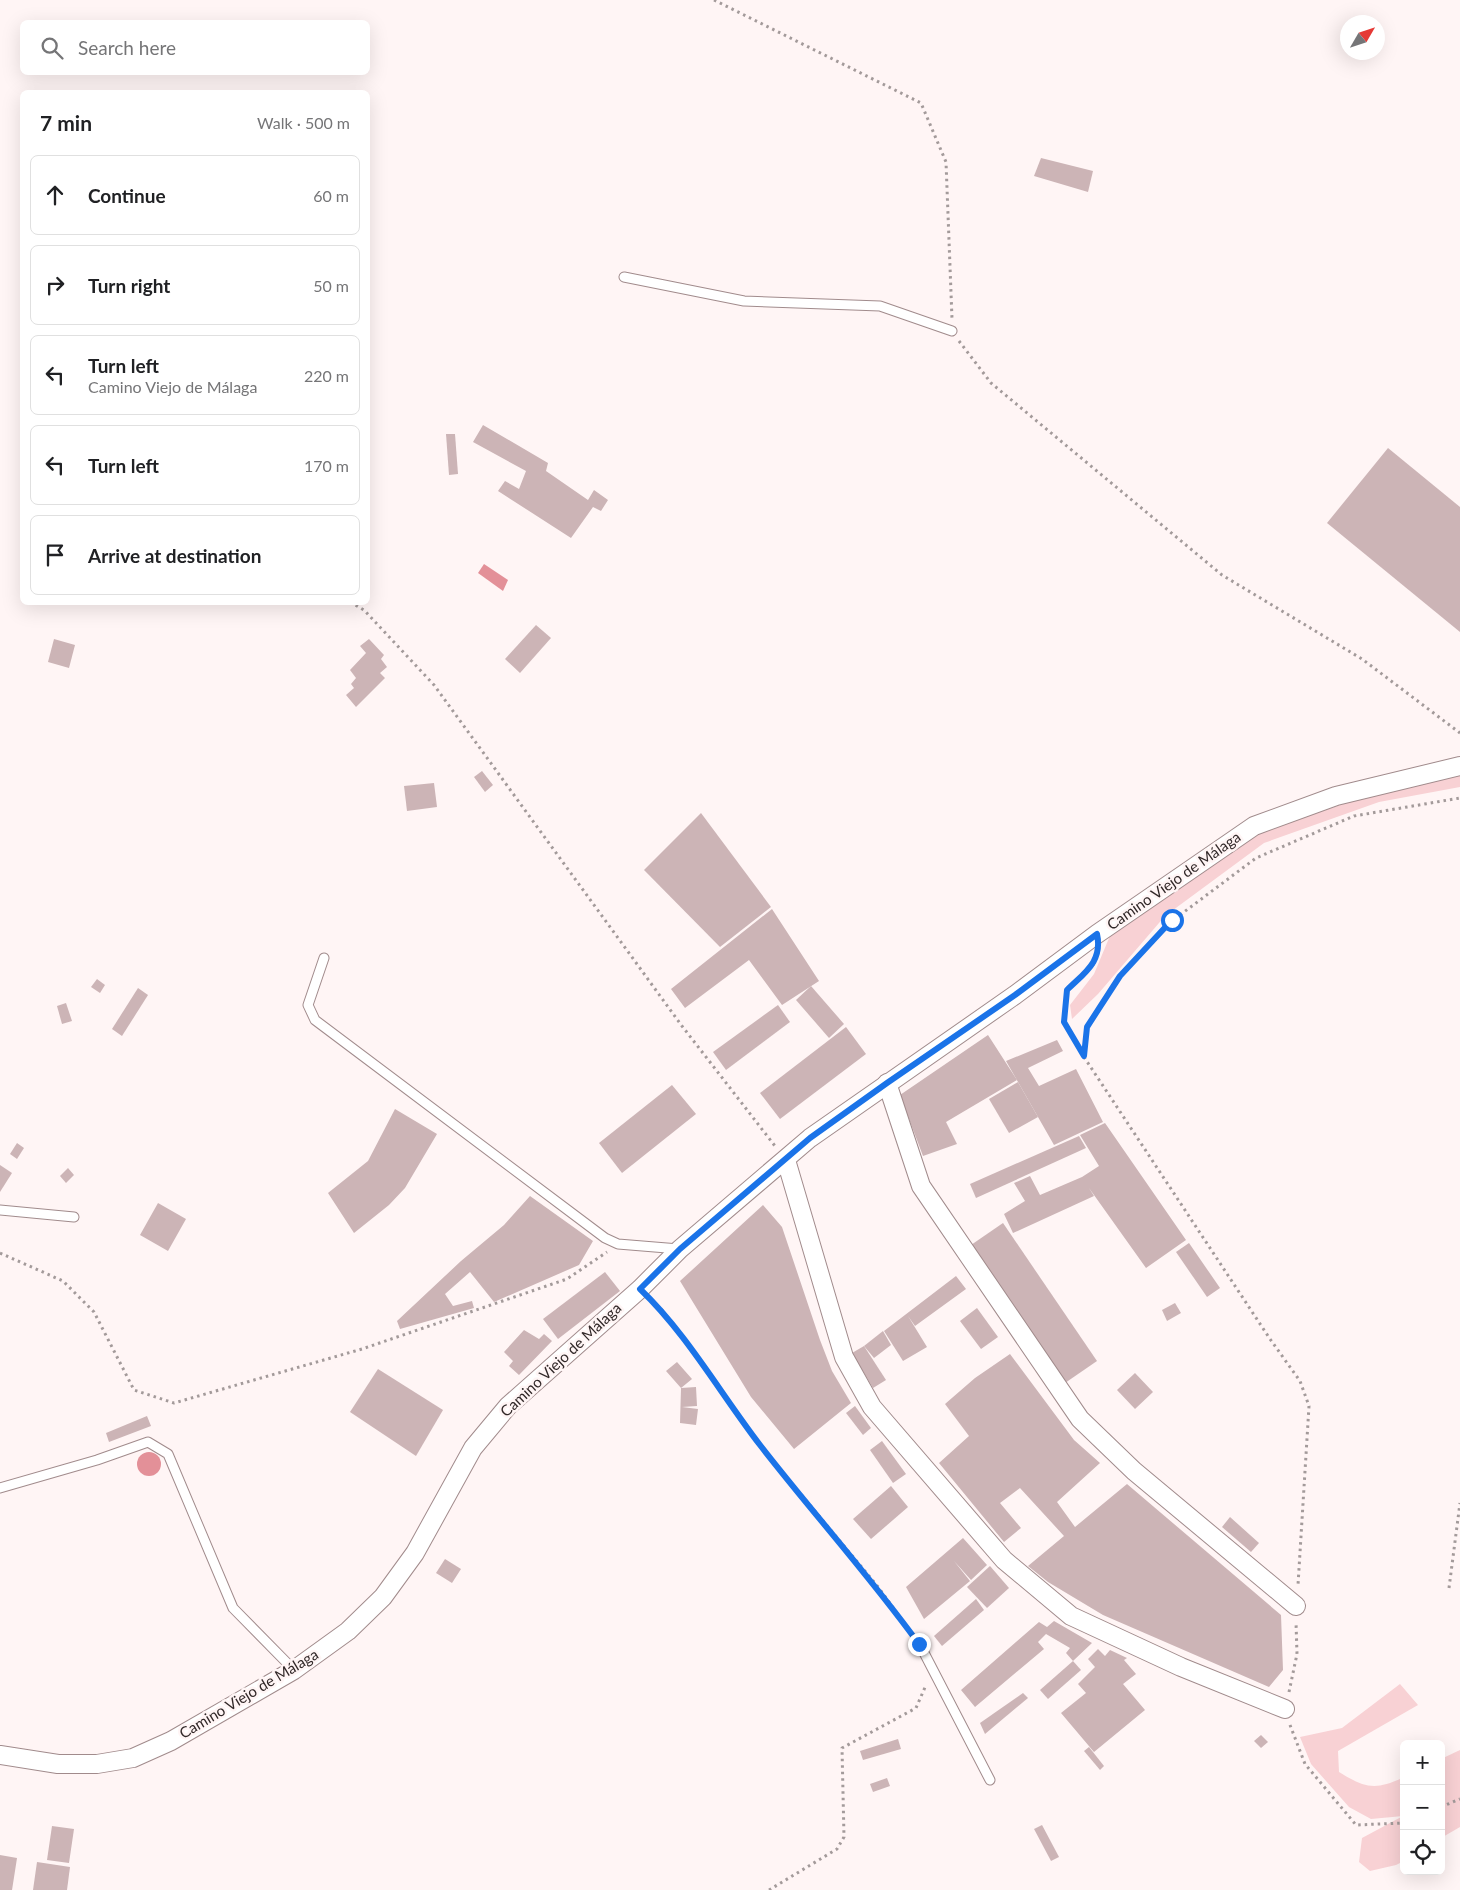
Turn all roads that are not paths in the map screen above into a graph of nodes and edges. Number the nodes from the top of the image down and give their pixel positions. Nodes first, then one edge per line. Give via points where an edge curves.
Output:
1 (624, 277) dead end
2 (952, 331) road end
3 (1460, 766) edge
4 (324, 958) dead end
5 (887, 1083) junction
6 (786, 1160) junction
7 (0, 1210) edge
8 (74, 1217) dead end
9 (680, 1249) junction
10 (0, 1488) edge
11 (1296, 1606) road end
12 (919, 1644) road end
13 (294, 1670) junction
14 (1285, 1710) road end
15 (0, 1755) edge
16 (990, 1780) dead end

1 - 2 lane via 744,301 880,306
3 - 5 street, Camino Viejo de Málaga via 1336,796 1254,826
4 - 9 lane via 308,1005 314,1020 605,1238 618,1244
5 - 6 street, Camino Viejo de Málaga via 810,1138
5 - 11 street via 921,1186 1080,1419 1134,1471
6 - 9 street, Camino Viejo de Málaga
6 - 14 street via 844,1358 872,1408 1004,1560 1071,1616
7 - 8 lane
9 - 13 street, Camino Viejo de Málaga via 640,1289 508,1406 473,1448 415,1553 383,1597 348,1631
10 - 13 lane via 148,1442 168,1454 232,1608
12 - 16 lane
13 - 15 street, Camino Viejo de Málaga via 171,1741 133,1758 96,1764 58,1764

